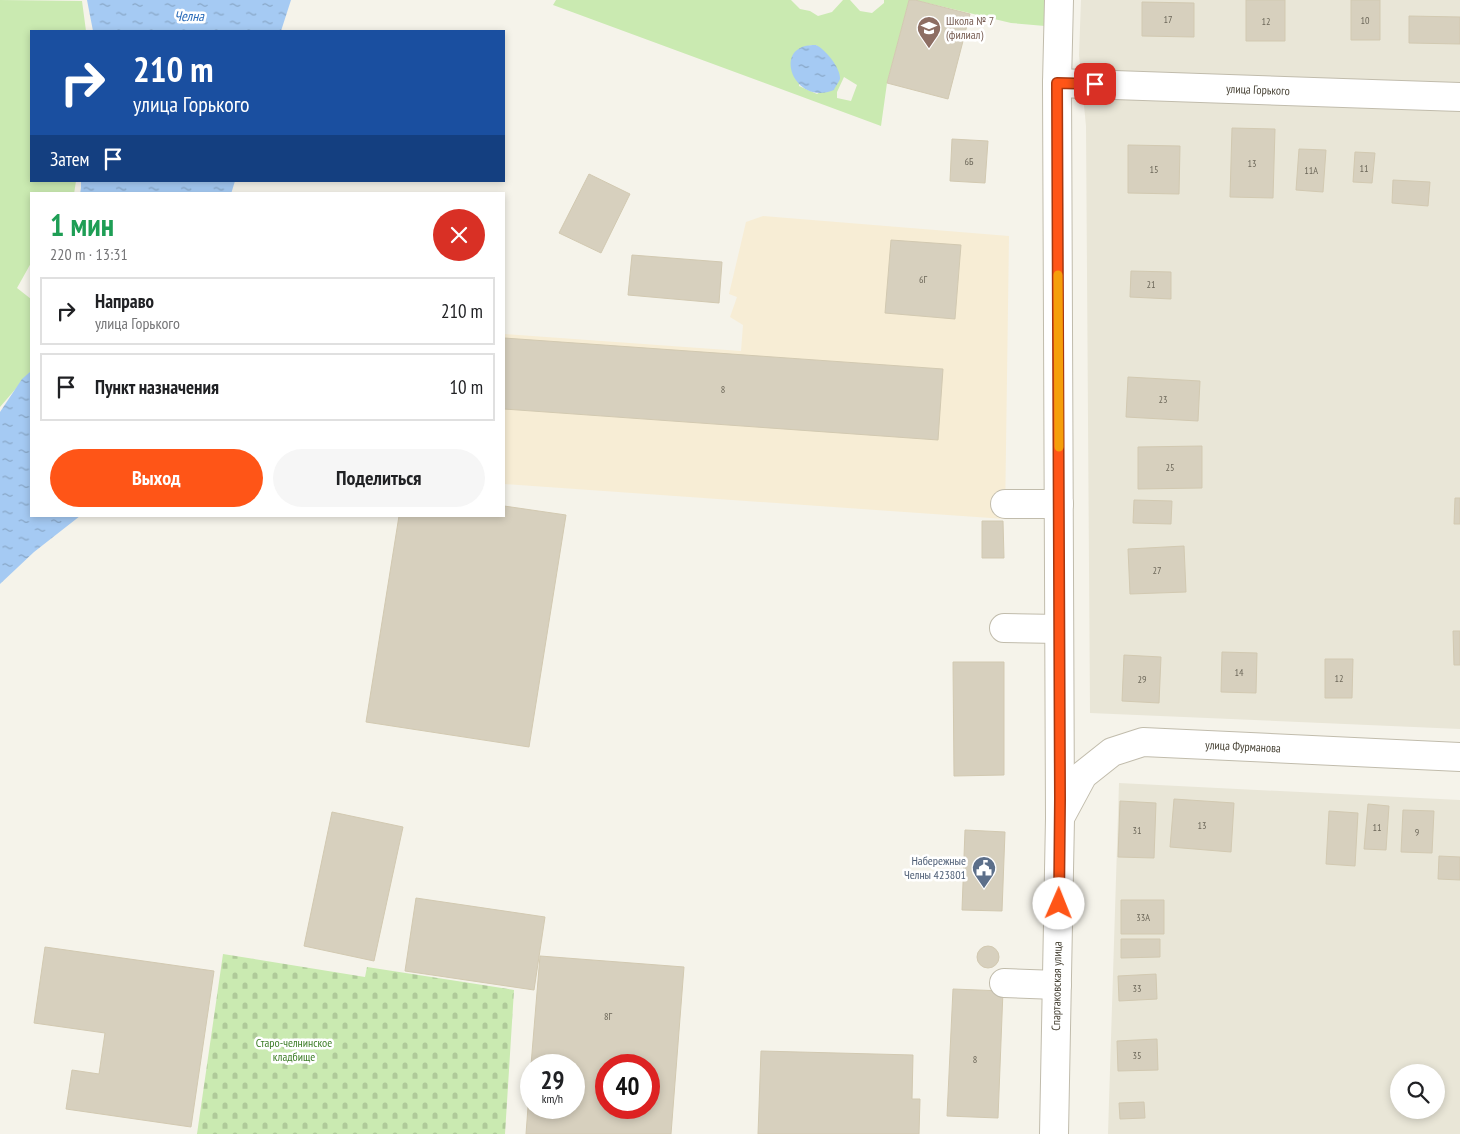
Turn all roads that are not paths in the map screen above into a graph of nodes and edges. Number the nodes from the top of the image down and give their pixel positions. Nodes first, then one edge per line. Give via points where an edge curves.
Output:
1 (1059, 0) edge
2 (1057, 83) junction
3 (1460, 97) edge
4 (1005, 504) dead end
5 (1059, 504) junction
6 (1004, 628) dead end
7 (1059, 629) junction
8 (1460, 757) edge
9 (1060, 818) junction
10 (1004, 982) dead end
11 (1057, 985) junction
12 (1054, 1134) edge

1 - 2 street, Спартаковская улица
2 - 3 street, улица Горького
2 - 5 street, Спартаковская улица
4 - 5 street
5 - 7 street, Спартаковская улица
6 - 7 street
7 - 9 street, Спартаковская улица
8 - 9 street, улица Фурманова via 1143,742 1112,752 1083,775
9 - 11 street, Спартаковская улица
10 - 11 street
11 - 12 street, Спартаковская улица

